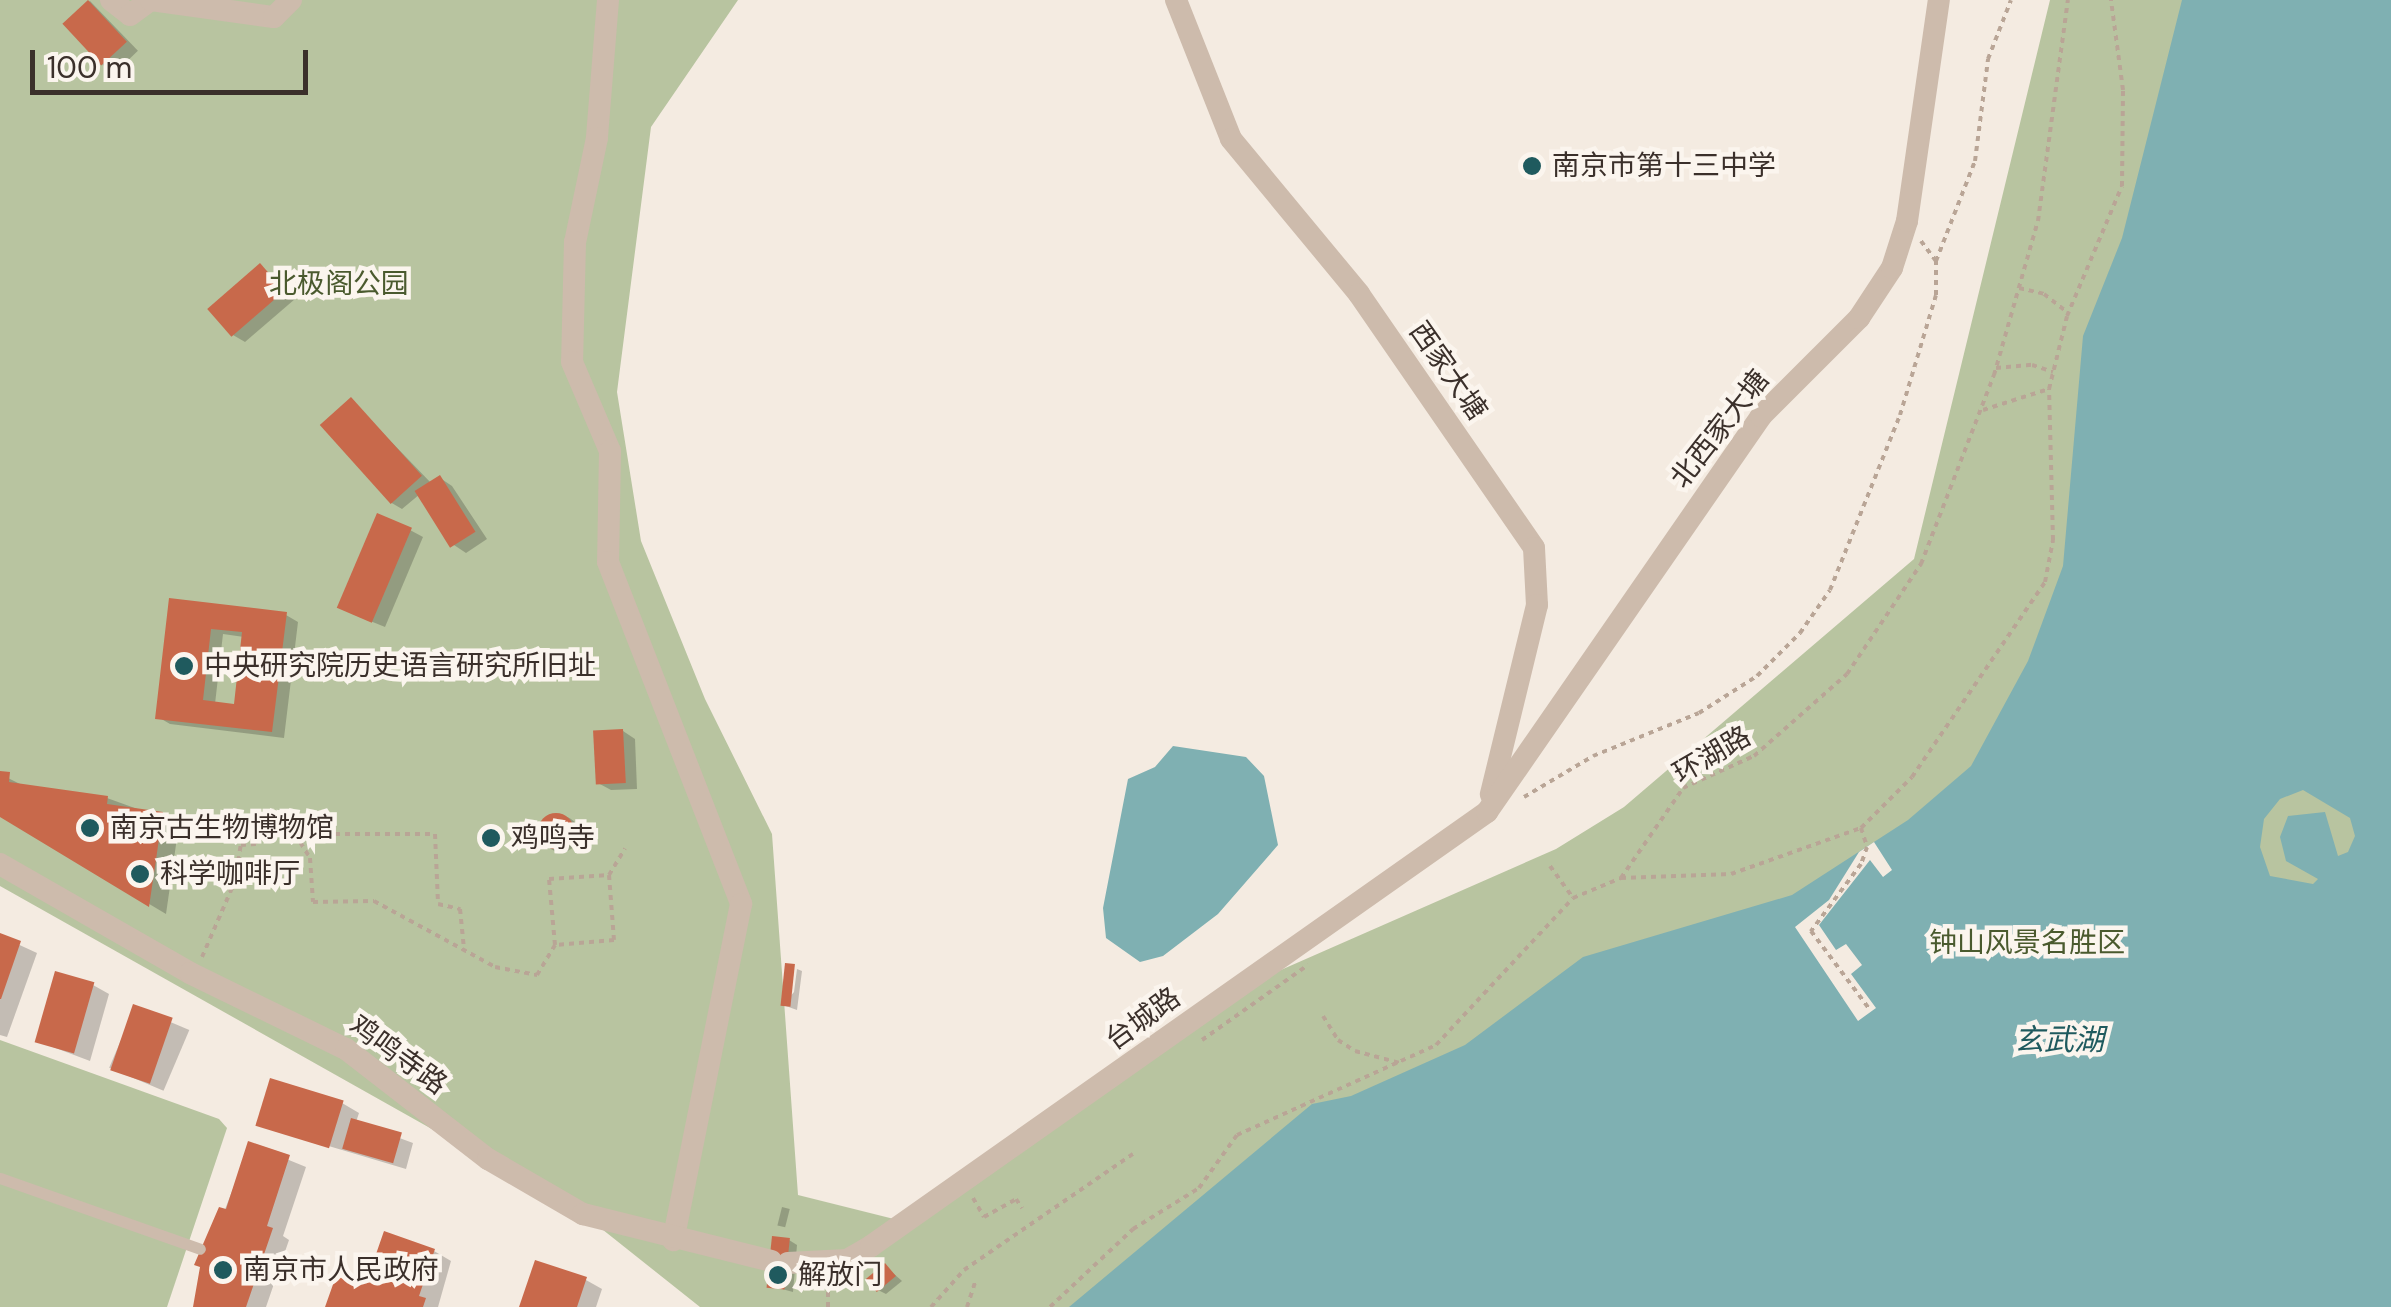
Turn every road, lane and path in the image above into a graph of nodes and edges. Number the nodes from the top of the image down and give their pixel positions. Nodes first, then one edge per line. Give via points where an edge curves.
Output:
1 (110, 0) edge
2 (151, 0) edge
3 (291, 0) edge
4 (608, 0) edge
5 (1176, 0) edge
6 (1939, 0) edge
7 (2011, 0) edge
8 (2068, 0) edge
9 (2111, 0) edge
10 (1936, 261) dead end
11 (2019, 288) junction
12 (2068, 313) junction
13 (1996, 368) junction
14 (2054, 372) junction
15 (2050, 389) junction
16 (1980, 410) junction
17 (1487, 812) junction
18 (1861, 828) junction
19 (295, 834) junction
20 (625, 848) dead end
21 (0, 864) edge
22 (1550, 866) dead end
23 (609, 875) junction
24 (1621, 878) junction
25 (1573, 898) junction
26 (555, 944) junction
27 (464, 949) junction
28 (190, 973) junction
29 (1870, 1010) dead end
30 (1323, 1016) dead end
31 (1401, 1064) junction
32 (1133, 1154) dead end
33 (0, 1178) edge
34 (973, 1198) dead end
35 (1022, 1208) dead end
36 (672, 1240) junction
37 (200, 1249) dead end
38 (828, 1271) junction
39 (975, 1282) dead end
40 (828, 1307) edge
41 (931, 1307) edge
42 (967, 1307) edge
43 (1050, 1307) edge

1 - 2 street via 130,16
2 - 3 street via 274,17
4 - 36 street via 597,138 575,242 572,362 610,450 608,562 741,904
5 - 17 street, 西家大塘 via 1231,139 1359,294 1534,548 1538,606
6 - 17 street, 北西家大塘 via 1907,221 1892,268 1859,318 1762,416
7 - 10 path via 1988,59 1975,160
8 - 11 path, 环湖路 via 2038,221
9 - 12 path via 2122,90 2122,186
11 - 12 path via 2044,294
11 - 13 path, 环湖路
12 - 14 path
13 - 14 path via 2032,364
13 - 16 path, 环湖路
14 - 15 path
15 - 16 path
15 - 18 path via 2053,540 2045,582 1912,777
16 - 24 path, 环湖路 via 1921,564 1847,674 1754,756 1683,788
17 - 38 street, 台城路
18 - 24 path via 1732,874
18 - 29 path via 1865,856 1810,931
19 - 27 path via 310,858 313,902 374,902
19 - 27 path via 435,834 438,904 460,909
19 - 28 path via 254,836 256,844 241,845 206,953
20 - 23 path
21 - 28 street, 鸡鸣寺路
22 - 25 path
23 - 26 path via 550,879
23 - 26 path via 614,940
24 - 25 path
25 - 31 path via 1436,1045
26 - 27 path via 537,975 495,966
28 - 36 street, 鸡鸣寺路 via 346,1049 488,1160 583,1214
30 - 31 path via 1338,1040 1355,1051
31 - 43 path via 1237,1135 1199,1188 1133,1229
32 - 41 path via 964,1270
33 - 37 lane
34 - 35 path via 984,1217 1016,1199
36 - 38 street, 鸡鸣寺路
38 - 40 path
39 - 42 path

